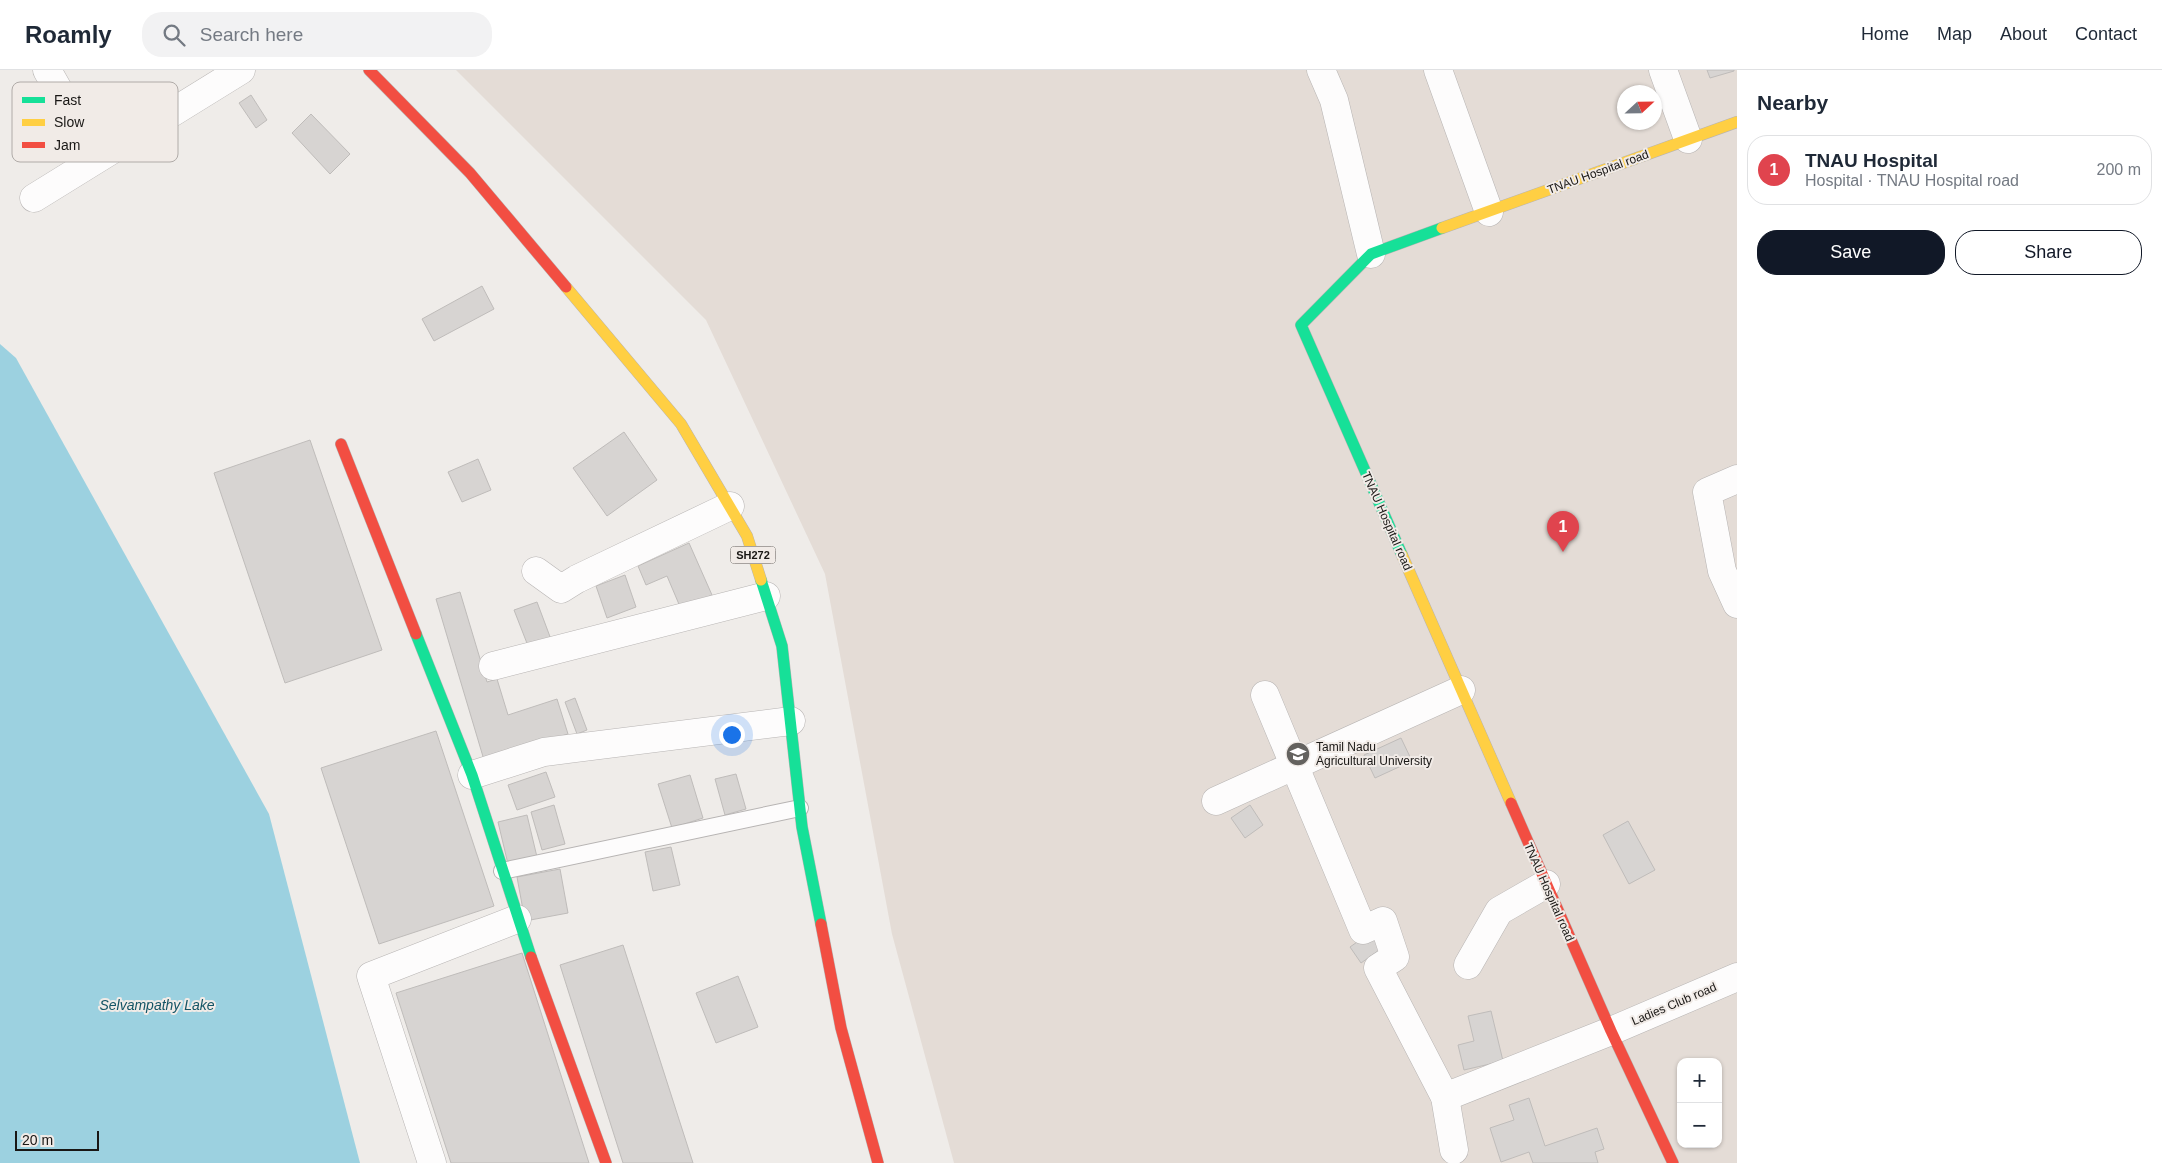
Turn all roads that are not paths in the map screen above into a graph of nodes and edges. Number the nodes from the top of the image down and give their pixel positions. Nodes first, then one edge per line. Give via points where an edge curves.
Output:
1 (47, 70) edge
2 (241, 70) edge
3 (368, 70) edge
4 (1321, 70) edge
5 (1438, 70) edge
6 (1662, 70) edge
7 (54, 82) edge
8 (178, 108) edge
9 (1737, 122) edge
10 (1688, 139) junction
11 (91, 162) edge
12 (34, 198) dead end
13 (1488, 212) junction
14 (1371, 254) junction
15 (342, 444) dead end
16 (1737, 479) edge
17 (730, 506) junction
18 (536, 571) dead end
19 (766, 596) junction
20 (1737, 604) edge
21 (493, 666) dead end
22 (1461, 690) junction
23 (1265, 695) dead end
24 (790, 721) junction
25 (1294, 766) junction
26 (472, 775) junction
27 (1216, 801) dead end
28 (800, 808) junction
29 (502, 871) junction
30 (1546, 884) junction
31 (517, 919) junction
32 (1468, 965) dead end
33 (1737, 977) edge
34 (1611, 1031) junction
35 (1445, 1097) junction
36 (1454, 1150) dead end
37 (432, 1163) edge
38 (606, 1163) edge
39 (878, 1163) edge
40 (1673, 1163) edge

1 - 7 street
2 - 8 street
3 - 17 street, SH272 via 470,173 681,424
4 - 14 street via 1334,100
5 - 13 street
6 - 10 street
9 - 10 street, TNAU Hospital road
10 - 13 street, TNAU Hospital road
11 - 12 street
13 - 14 street, TNAU Hospital road
14 - 22 street, TNAU Hospital road via 1301,325
15 - 26 street
16 - 20 street via 1707,492 1722,571
17 - 18 street via 561,589
17 - 19 street, SH272 via 747,536
19 - 21 street
19 - 24 street, SH272 via 782,646
22 - 25 street
22 - 30 street, TNAU Hospital road
23 - 25 street
24 - 26 street via 544,752
24 - 28 street, SH272
25 - 27 street
25 - 35 street via 1362,930 1382,921 1395,957 1378,968
26 - 29 street
28 - 29 lane
28 - 39 street, SH272 via 841,1028
29 - 31 street
30 - 32 street via 1499,911
30 - 34 street, TNAU Hospital road
31 - 37 street via 371,976
31 - 38 street
33 - 34 street, Ladies Club road
34 - 35 street, Ladies Club road
34 - 40 street, TNAU Hospital road
35 - 36 street

